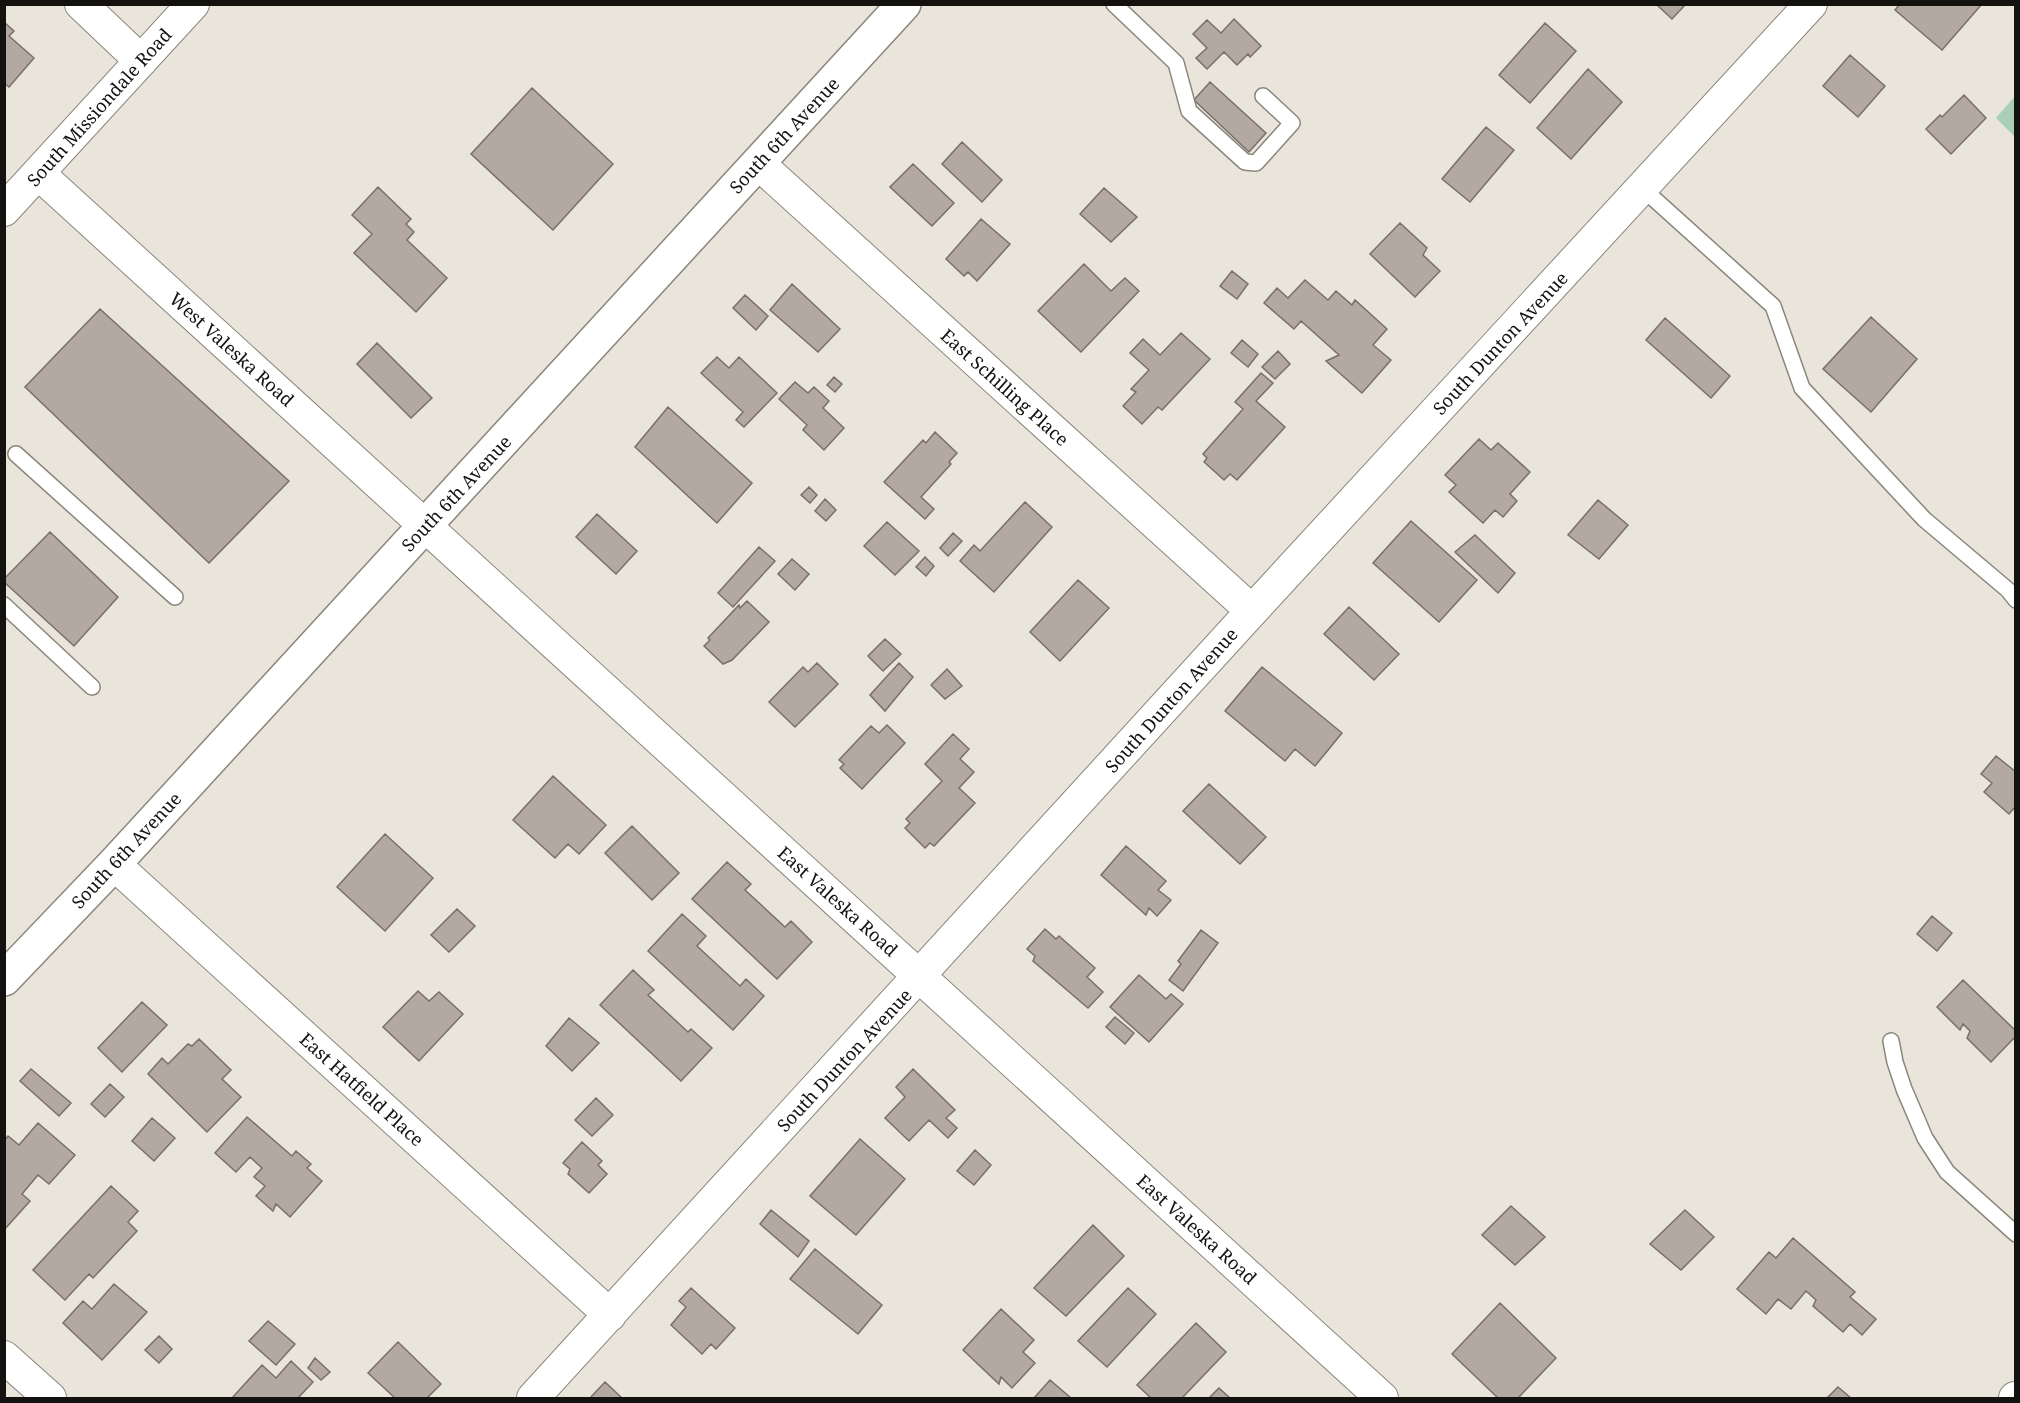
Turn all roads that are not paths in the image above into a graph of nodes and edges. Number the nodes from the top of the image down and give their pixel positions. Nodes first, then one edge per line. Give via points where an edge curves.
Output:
1 (81, 4) edge
2 (193, 4) edge
3 (904, 4) edge
4 (1113, 4) edge
5 (1811, 4) edge
6 (141, 61) junction
7 (1263, 96) dead end
8 (758, 163) junction
9 (38, 173) junction
10 (1642, 188) junction
11 (4, 210) edge
12 (16, 454) dead end
13 (426, 526) junction
14 (175, 597) dead end
15 (2016, 600) edge
16 (4, 605) edge
17 (1252, 611) junction
18 (92, 687) dead end
19 (114, 864) junction
20 (921, 976) junction
21 (4, 979) edge
22 (1891, 1041) dead end
23 (2016, 1234) edge
24 (610, 1315) junction
25 (4, 1357) edge
26 (50, 1398) edge
27 (534, 1398) edge
28 (1382, 1398) edge

1 - 6 street
2 - 6 street, South Missiondale Road
3 - 8 street, South 6th Avenue
4 - 7 lane via 1176,63 1190,111 1245,162 1256,162 1292,123
5 - 10 street, South Dunton Avenue
6 - 9 street, South Missiondale Road
8 - 13 street, South 6th Avenue
8 - 17 street, East Schilling Place
9 - 11 street, South Missiondale Road
9 - 13 street, West Valeska Road
10 - 15 lane via 1773,306 1802,388 1924,519
10 - 17 street, South Dunton Avenue
12 - 14 lane
13 - 19 street, South 6th Avenue
13 - 20 street, East Valeska Road
16 - 18 lane
17 - 20 street, South Dunton Avenue
19 - 21 street, South 6th Avenue
19 - 24 street, East Hatfield Place
20 - 24 street, South Dunton Avenue
20 - 28 street, East Valeska Road
22 - 23 lane via 1904,1089 1925,1138 1947,1172
24 - 27 street, South Dunton Avenue
25 - 26 street

